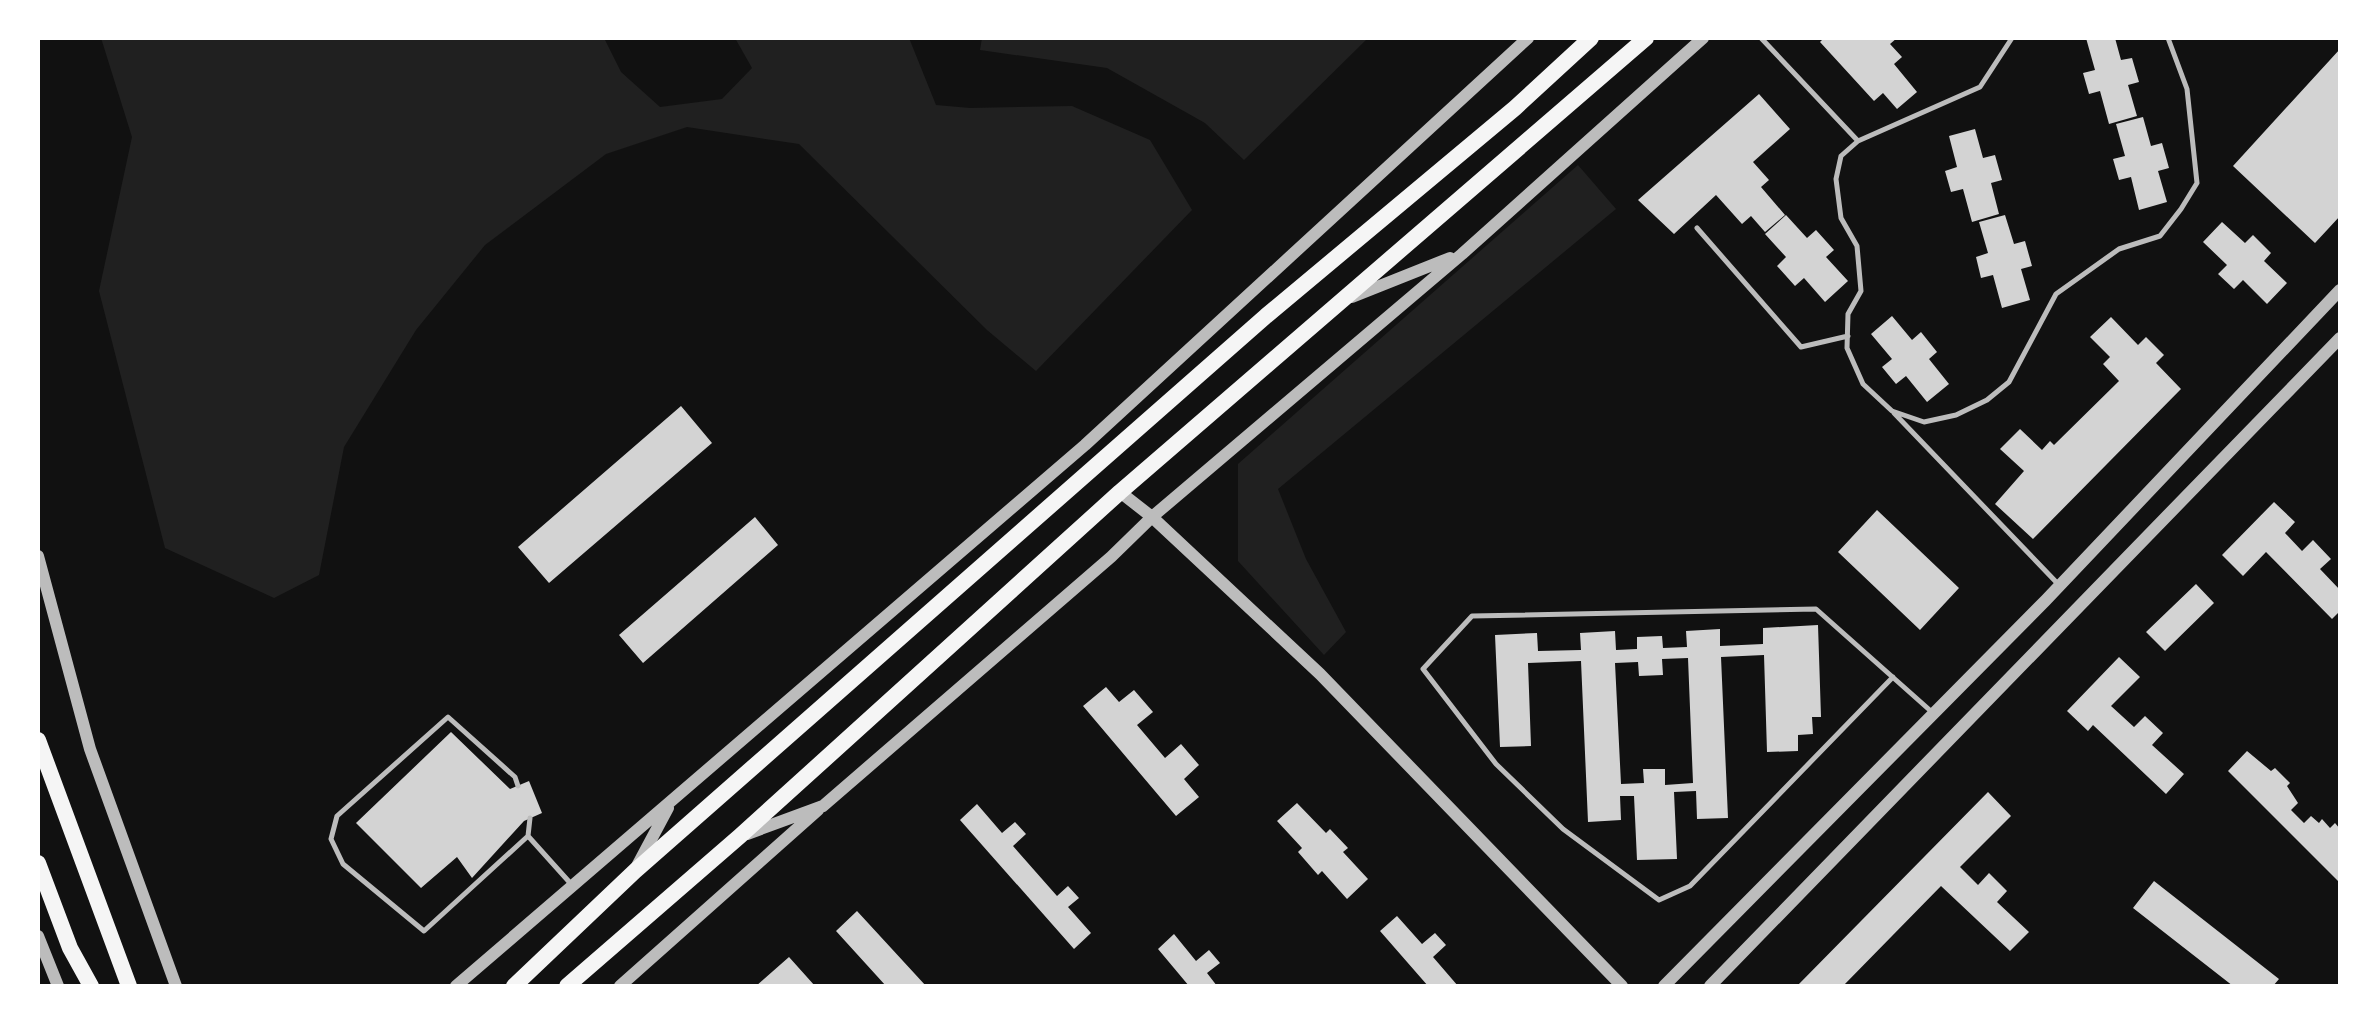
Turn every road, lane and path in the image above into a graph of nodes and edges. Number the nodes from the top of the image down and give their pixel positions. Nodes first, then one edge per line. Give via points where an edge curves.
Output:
1 (1528, 38) edge
2 (1591, 38) edge
3 (1646, 38) edge
4 (1703, 38) edge
5 (1761, 38) edge
6 (2012, 38) edge
7 (2168, 38) edge
8 (1858, 141) junction
9 (1697, 228) dead end
10 (1462, 254) junction
11 (2340, 290) edge
12 (1345, 299) junction
13 (1848, 336) junction
14 (2340, 338) edge
15 (1892, 411) junction
16 (1120, 492) junction
17 (1152, 517) junction
18 (38, 556) edge
19 (2059, 586) junction
20 (1893, 677) junction
21 (1934, 713) junction
22 (38, 740) edge
23 (518, 786) dead end
24 (671, 801) junction
25 (823, 806) junction
26 (530, 818) dead end
27 (528, 836) junction
28 (740, 836) junction
29 (38, 863) edge
30 (635, 871) junction
31 (573, 886) junction
32 (38, 936) edge
33 (58, 986) edge
34 (91, 986) edge
35 (129, 986) edge
36 (176, 986) edge
37 (456, 986) edge
38 (514, 986) edge
39 (567, 986) edge
40 (620, 986) edge
41 (1622, 986) edge
42 (1664, 986) edge
43 (1710, 986) edge

1 - 24 street via 1085,445
2 - 30 main road
3 - 12 main road
4 - 10 street
5 - 8 lane
6 - 8 lane via 1980,87
7 - 15 lane via 2187,89 2197,183 2181,209 2160,236 2119,249 2056,294 2009,382 1987,400 1924,422
8 - 13 lane via 1841,156 1836,179 1841,218 1857,246 1861,291 1848,314
9 - 13 lane via 1801,347
10 - 12 street
10 - 17 street
11 - 19 street
12 - 16 main road
13 - 15 lane via 1847,348 1863,384
14 - 43 street
15 - 19 lane
16 - 17 street
16 - 28 main road
17 - 25 street
17 - 41 street via 1320,674
18 - 36 street via 90,749
19 - 21 street
20 - 20 lane via 1816,609 1472,616 1423,669 1518,786 1563,829 1659,900 1690,886
20 - 21 lane
21 - 42 street
22 - 35 main road
23 - 27 lane via 515,777 448,717 337,816 331,839 343,864 424,931
24 - 30 street
24 - 31 street
25 - 28 street
25 - 40 street
26 - 27 lane
27 - 31 lane
28 - 39 main road
29 - 34 main road via 70,948
30 - 38 main road
31 - 37 street
32 - 33 street

